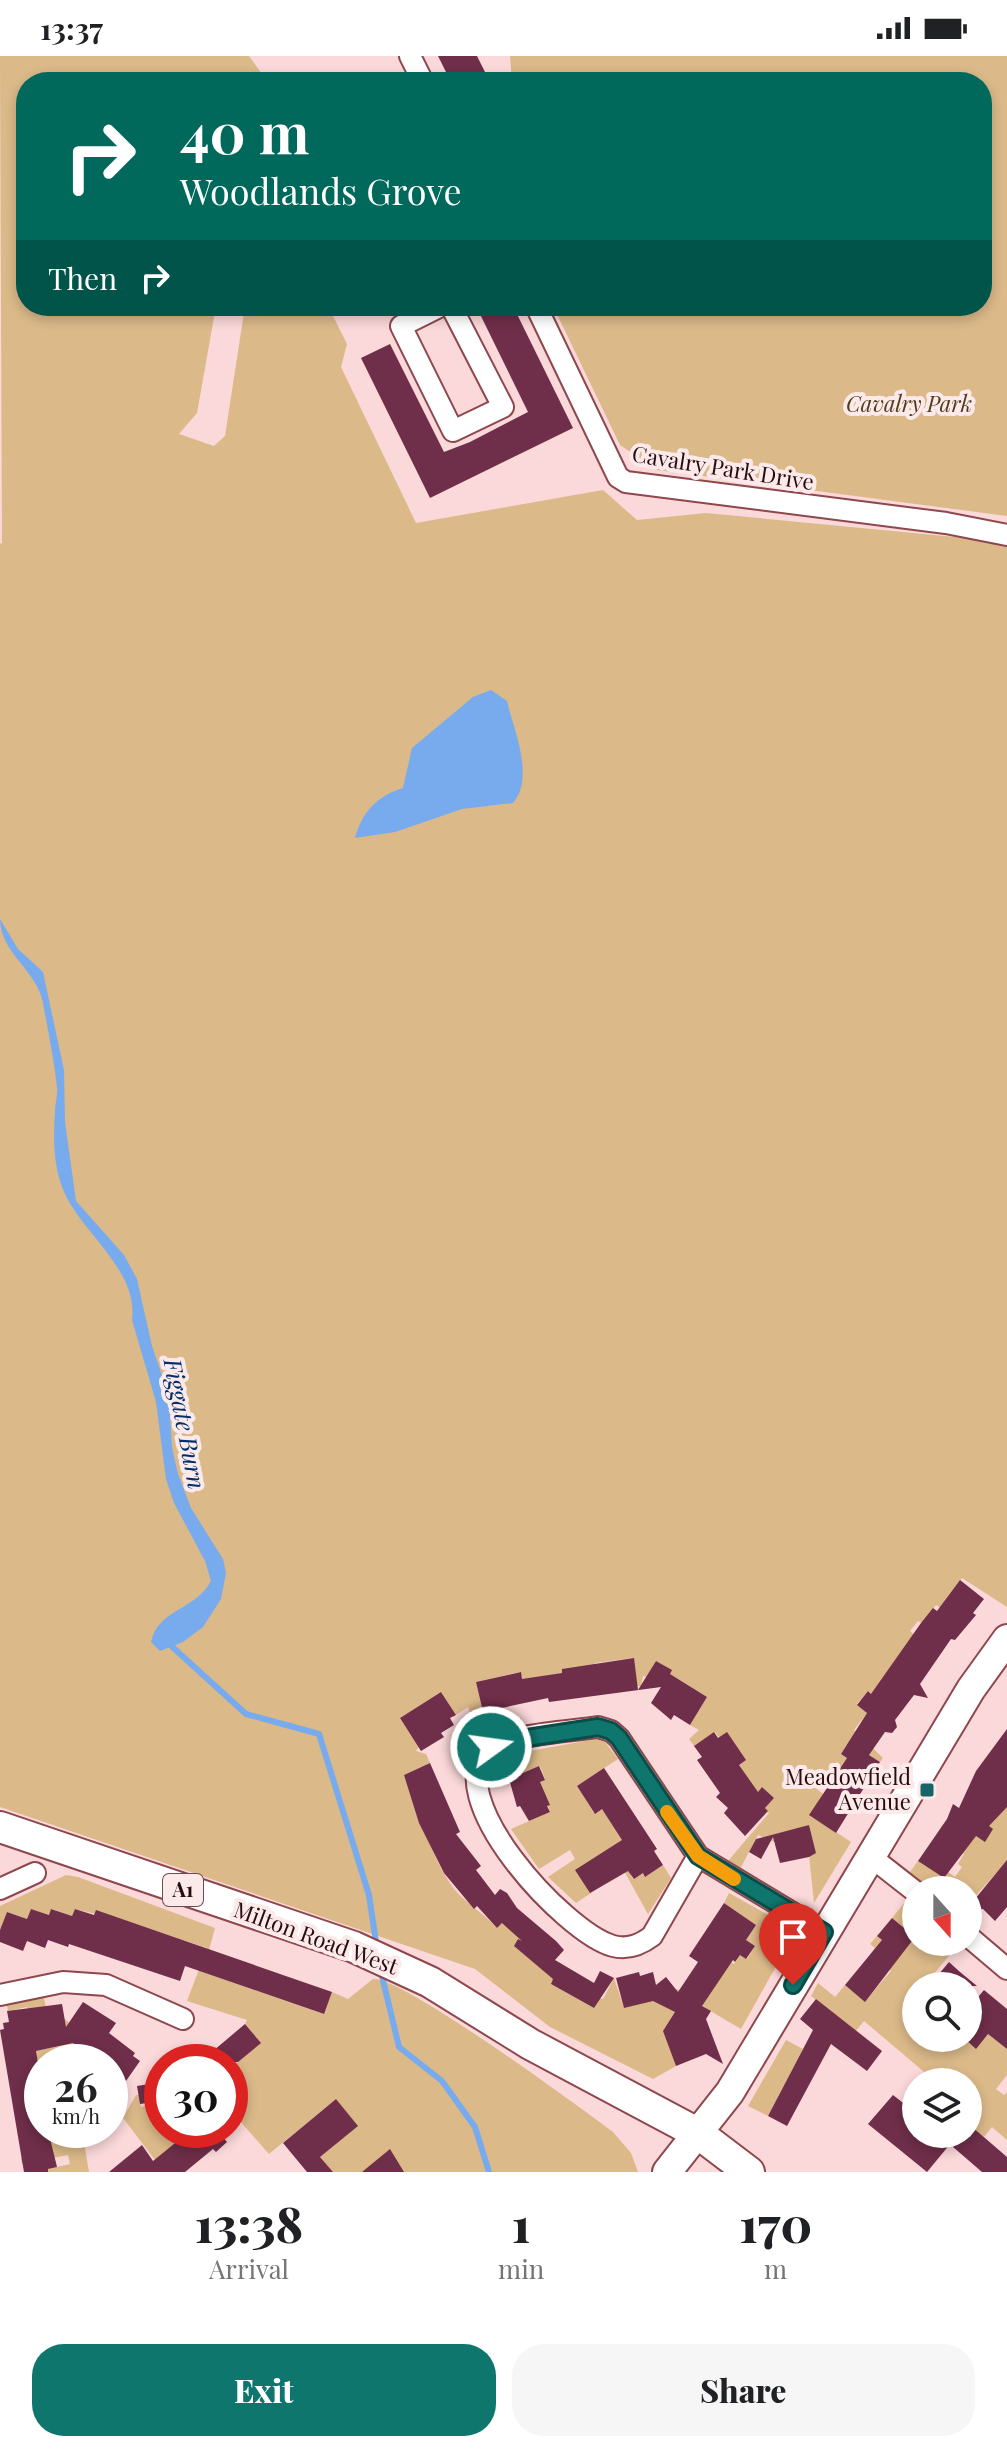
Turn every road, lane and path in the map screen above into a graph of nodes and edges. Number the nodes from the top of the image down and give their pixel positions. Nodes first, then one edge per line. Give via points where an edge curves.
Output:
1 (421, 316) edge
2 (456, 316) edge
3 (541, 316) edge
4 (1007, 535) edge
5 (1007, 1639) edge
6 (0, 1827) edge
7 (698, 1856) junction
8 (870, 1856) junction
9 (35, 1873) dead end
10 (902, 1881) edge
11 (0, 1889) edge
12 (824, 1932) junction
13 (982, 1948) edge
14 (1007, 1969) edge
15 (0, 1995) edge
16 (183, 2019) dead end
17 (699, 2134) junction
18 (667, 2172) edge
19 (749, 2172) edge

1 - 2 street via 401,326 453,431 503,407
3 - 4 street, Cavalry Park Drive via 618,477 626,482
5 - 8 street
6 - 17 main road, Milton Road West / A1 via 378,1958
7 - 7 street via 652,1936 627,1948 603,1942 548,1900 506,1850 476,1794 480,1758 501,1742 598,1727 611,1731
7 - 12 street
8 - 10 street
8 - 12 street
9 - 11 street
12 - 17 street via 730,2092
13 - 14 street
15 - 16 street via 63,1982 106,1985
17 - 18 street
17 - 19 main road, A1

